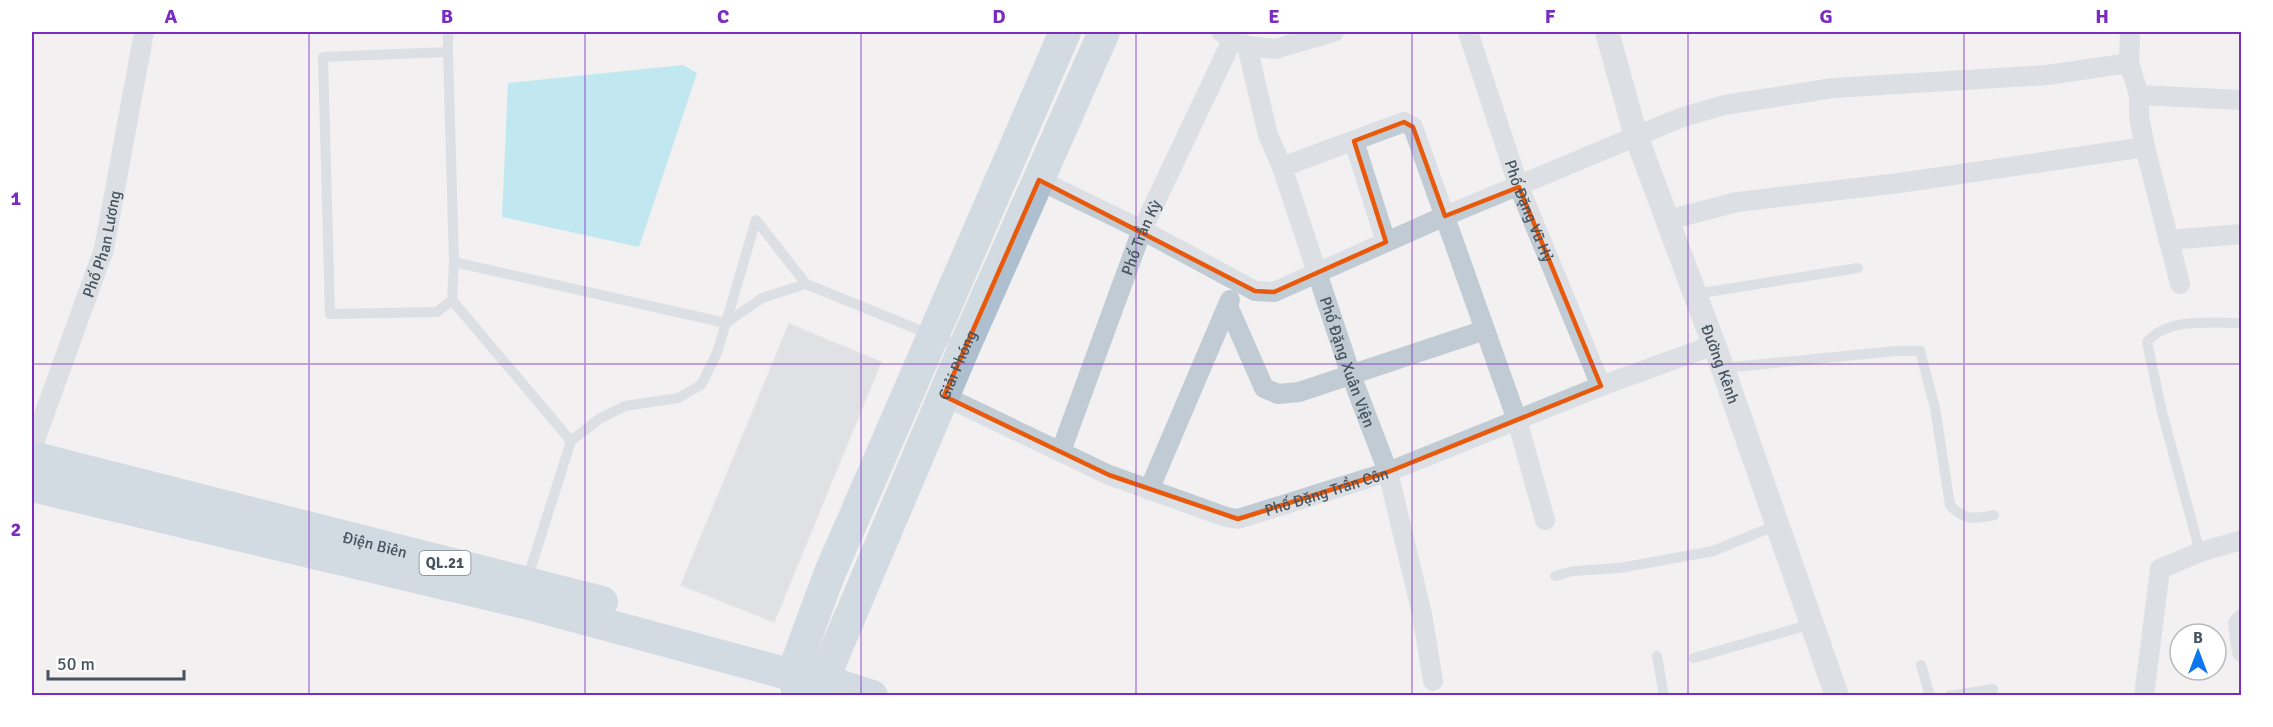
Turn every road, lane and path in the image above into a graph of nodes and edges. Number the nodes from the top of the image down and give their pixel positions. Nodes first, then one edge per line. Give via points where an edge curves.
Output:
1 (144, 32) edge
2 (448, 32) edge
3 (1065, 32) edge
4 (1104, 32) edge
5 (1334, 32) edge
6 (1468, 32) edge
7 (1607, 32) edge
8 (2130, 32) edge
9 (1234, 37) edge
10 (448, 52) junction
11 (2129, 63) junction
12 (2139, 95) junction
13 (2241, 100) edge
14 (1636, 136) junction
15 (1354, 141) junction
16 (2145, 147) junction
17 (1282, 167) junction
18 (1039, 180) junction
19 (1519, 187) junction
20 (1445, 216) junction
21 (1668, 220) junction
22 (1142, 230) junction
23 (2241, 234) edge
24 (2168, 240) junction
25 (1386, 242) junction
26 (454, 262) junction
27 (1858, 268) dead end
28 (1316, 272) junction
29 (1238, 282) junction
30 (806, 284) junction
31 (2180, 284) dead end
32 (1695, 294) junction
33 (452, 300) junction
34 (1228, 306) junction
35 (726, 323) junction
36 (2241, 323) edge
37 (1485, 330) junction
38 (933, 337) junction
39 (1714, 345) junction
40 (964, 348) junction
41 (1723, 369) junction
42 (1351, 375) junction
43 (1601, 386) junction
44 (944, 396) junction
45 (1517, 420) junction
46 (572, 441) junction
47 (32, 448) edge
48 (1061, 451) junction
49 (32, 457) edge
50 (1388, 472) junction
51 (32, 486) edge
52 (1149, 490) junction
53 (1994, 515) dead end
54 (1545, 520) dead end
55 (1778, 525) junction
56 (2241, 540) edge
57 (2200, 552) junction
58 (1555, 576) dead end
59 (527, 580) junction
60 (2241, 619) edge
61 (1812, 624) junction
62 (2241, 652) edge
63 (1657, 656) dead end
64 (1694, 658) dead end
65 (1921, 665) dead end
66 (821, 681) edge
67 (1433, 681) dead end
68 (1993, 689) dead end
69 (1837, 695) edge
70 (1664, 696) edge
71 (1930, 696) edge
72 (1949, 696) edge
73 (2144, 696) edge

1 - 47 street, Phố Phan Lương via 104,249
2 - 10 lane
3 - 38 main road, Giải Phóng
4 - 18 main road, Giải Phóng
5 - 9 street via 1275,49
6 - 19 street, Phố Đặng Vũ Hỷ
7 - 14 street, Đường Kênh
8 - 11 street
9 - 17 street, Phố Đặng Xuân Viện
9 - 22 street, Phố Trần Kỳ
10 - 26 lane
10 - 33 lane via 323,57 330,314 437,312
11 - 12 street
11 - 14 street via 2047,75 1833,88 1724,105
12 - 13 street
12 - 16 street
14 - 19 street
14 - 21 street, Đường Kênh
15 - 17 street
15 - 20 street via 1404,122 1413,127
15 - 25 street
16 - 21 street via 1899,183 1737,201
16 - 24 street
17 - 28 street, Phố Đặng Xuân Viện
18 - 22 street
18 - 40 main road, Giải Phóng
19 - 20 street
19 - 43 street, Phố Đặng Vũ Hỷ
20 - 25 street
20 - 37 street
21 - 32 street, Đường Kênh
22 - 29 street
22 - 48 street, Phố Trần Kỳ
23 - 24 street
24 - 31 street
25 - 28 street
26 - 33 lane
26 - 35 lane
27 - 32 lane
28 - 29 street via 1302,282 1274,292 1255,291
28 - 42 street, Phố Đặng Xuân Viện
29 - 34 street
30 - 35 lane via 762,298
30 - 35 lane via 756,220
30 - 38 lane
32 - 39 street, Đường Kênh
33 - 46 lane
34 - 42 street via 1264,388 1278,394 1299,392
34 - 52 street
35 - 46 lane via 701,385 678,398 626,406 599,419
36 - 57 lane via 2168,327 2147,342
37 - 42 street
37 - 45 street
38 - 40 lane
38 - 66 main road, Giải Phóng via 829,575
39 - 41 street, Đường Kênh
39 - 43 street, Phố Đặng Trần Côn
40 - 44 main road, Giải Phóng
41 - 53 lane via 1920,351 1935,408 1950,505 1970,520
41 - 55 street, Đường Kênh
42 - 50 street, Phố Đặng Xuân Viện
43 - 45 street, Phố Đặng Trần Côn
44 - 48 street, Phố Đặng Trần Côn
44 - 66 main road, Giải Phóng
45 - 50 street, Phố Đặng Trần Côn
45 - 54 street
46 - 59 lane
48 - 52 street, Phố Đặng Trần Côn
49 - 59 main road, Điện Biên / QL.21
50 - 52 street, Phố Đặng Trần Côn via 1238,519
50 - 67 street, Phố Đặng Xuân Viện via 1420,603
51 - 66 main road, Điện Biên / QL.21 via 529,604
55 - 58 lane via 1713,551
55 - 61 street, Đường Kênh
56 - 57 street
57 - 73 street via 2160,569
59 - 66 main road, Điện Biên / QL.21
60 - 62 street
61 - 64 lane
61 - 69 street, Đường Kênh
63 - 70 lane
65 - 71 lane
68 - 72 lane

